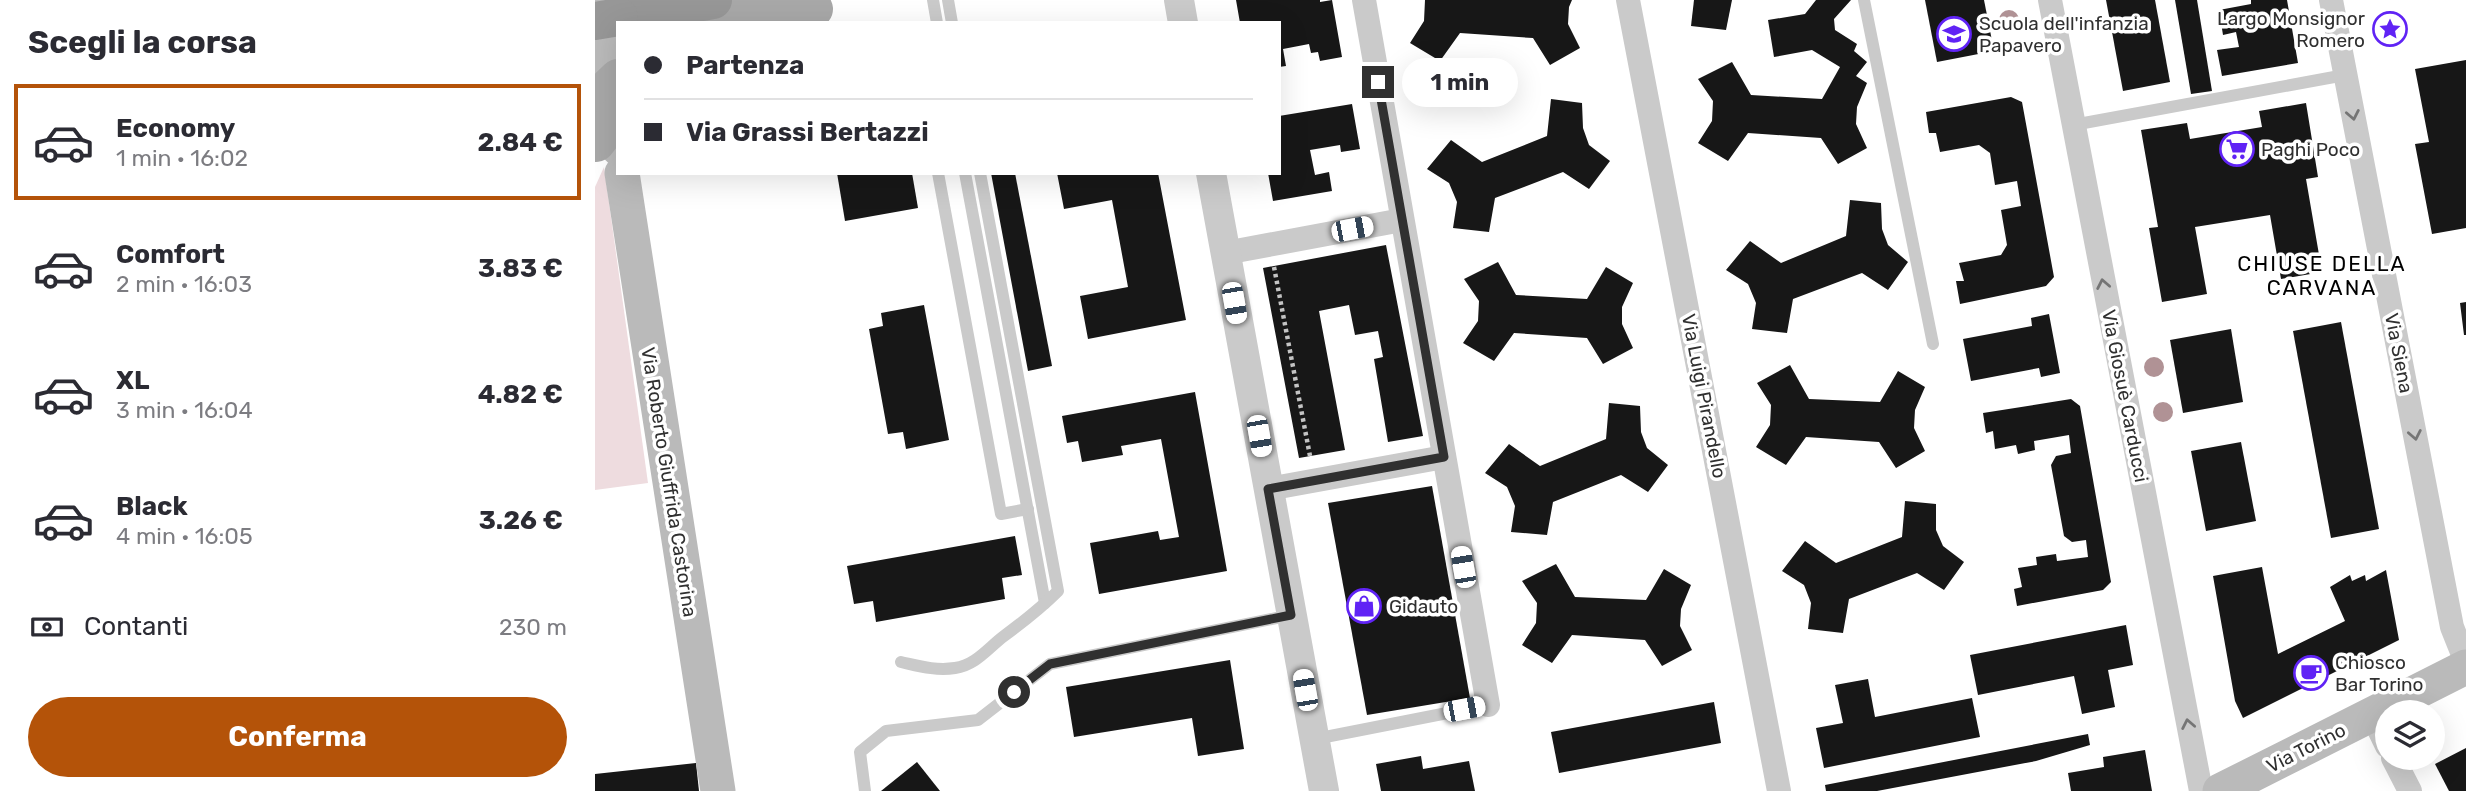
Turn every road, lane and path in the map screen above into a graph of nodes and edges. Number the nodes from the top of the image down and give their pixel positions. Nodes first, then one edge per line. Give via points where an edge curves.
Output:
1 (713, 0) edge
2 (933, 0) edge
3 (948, 0) edge
4 (1179, 0) edge
5 (1364, 0) edge
6 (1629, 0) edge
7 (1864, 0) edge
8 (2050, 0) edge
9 (2332, 0) edge
10 (829, 4) edge
11 (603, 13) edge
12 (719, 21) edge
13 (782, 21) edge
14 (937, 21) edge
15 (952, 21) edge
16 (1183, 21) edge
17 (2345, 75) junction
18 (616, 80) edge
19 (595, 100) edge
20 (616, 117) edge
21 (2073, 125) junction
22 (616, 130) edge
23 (595, 143) edge
24 (622, 175) edge
25 (938, 175) edge
26 (965, 175) edge
27 (980, 175) edge
28 (1210, 175) edge
29 (1402, 220) junction
30 (1225, 253) junction
31 (1274, 266) dead end
32 (1933, 344) dead end
33 (1310, 456) dead end
34 (1444, 457) junction
35 (1268, 489) junction
36 (1028, 509) junction
37 (1045, 604) junction
38 (1291, 615) junction
39 (901, 662) dead end
40 (2466, 665) edge
41 (1488, 705) joint
42 (2372, 715) junction
43 (2375, 721) edge
44 (1314, 739) junction
45 (2399, 770) edge
46 (718, 791) edge
47 (865, 791) edge
48 (1324, 791) edge
49 (1779, 791) edge
50 (2201, 791) edge
51 (2220, 791) edge
52 (2410, 791) edge

1 - 11 highway
2 - 14 lane
3 - 15 lane
4 - 16 street
5 - 29 street
6 - 49 street, Via Luigi Pirandello
7 - 32 lane
8 - 21 street, Via Giosuè Carducci
9 - 17 street, Via Siena
10 - 12 main road via 735,15
10 - 13 main road
11 - 22 main road
17 - 21 lane
17 -> 40 street, Via Siena via 2452,627
18 - 19 main road, bridge
20 - 23 main road, bridge
50 -> 21 street, Via Giosuè Carducci
24 - 46 main road, Via Roberto Giuffrida Castorina
25 - 36 lane via 1001,514
26 - 36 lane
27 - 37 lane via 1058,591
28 - 30 street
29 - 30 street
29 - 34 street
30 - 35 street
31 - 33 path
34 - 35 street
34 - 41 street
35 - 38 street
36 - 37 lane
37 - 39 lane via 978,660 938,670
38 - 44 street
38 - 47 lane via 1050,664 978,720 886,732 860,752
40 - 42 main road, Via Torino
41 - 44 lane
42 - 43 street
42 - 51 main road, Via Torino
44 - 48 street
45 - 52 street

